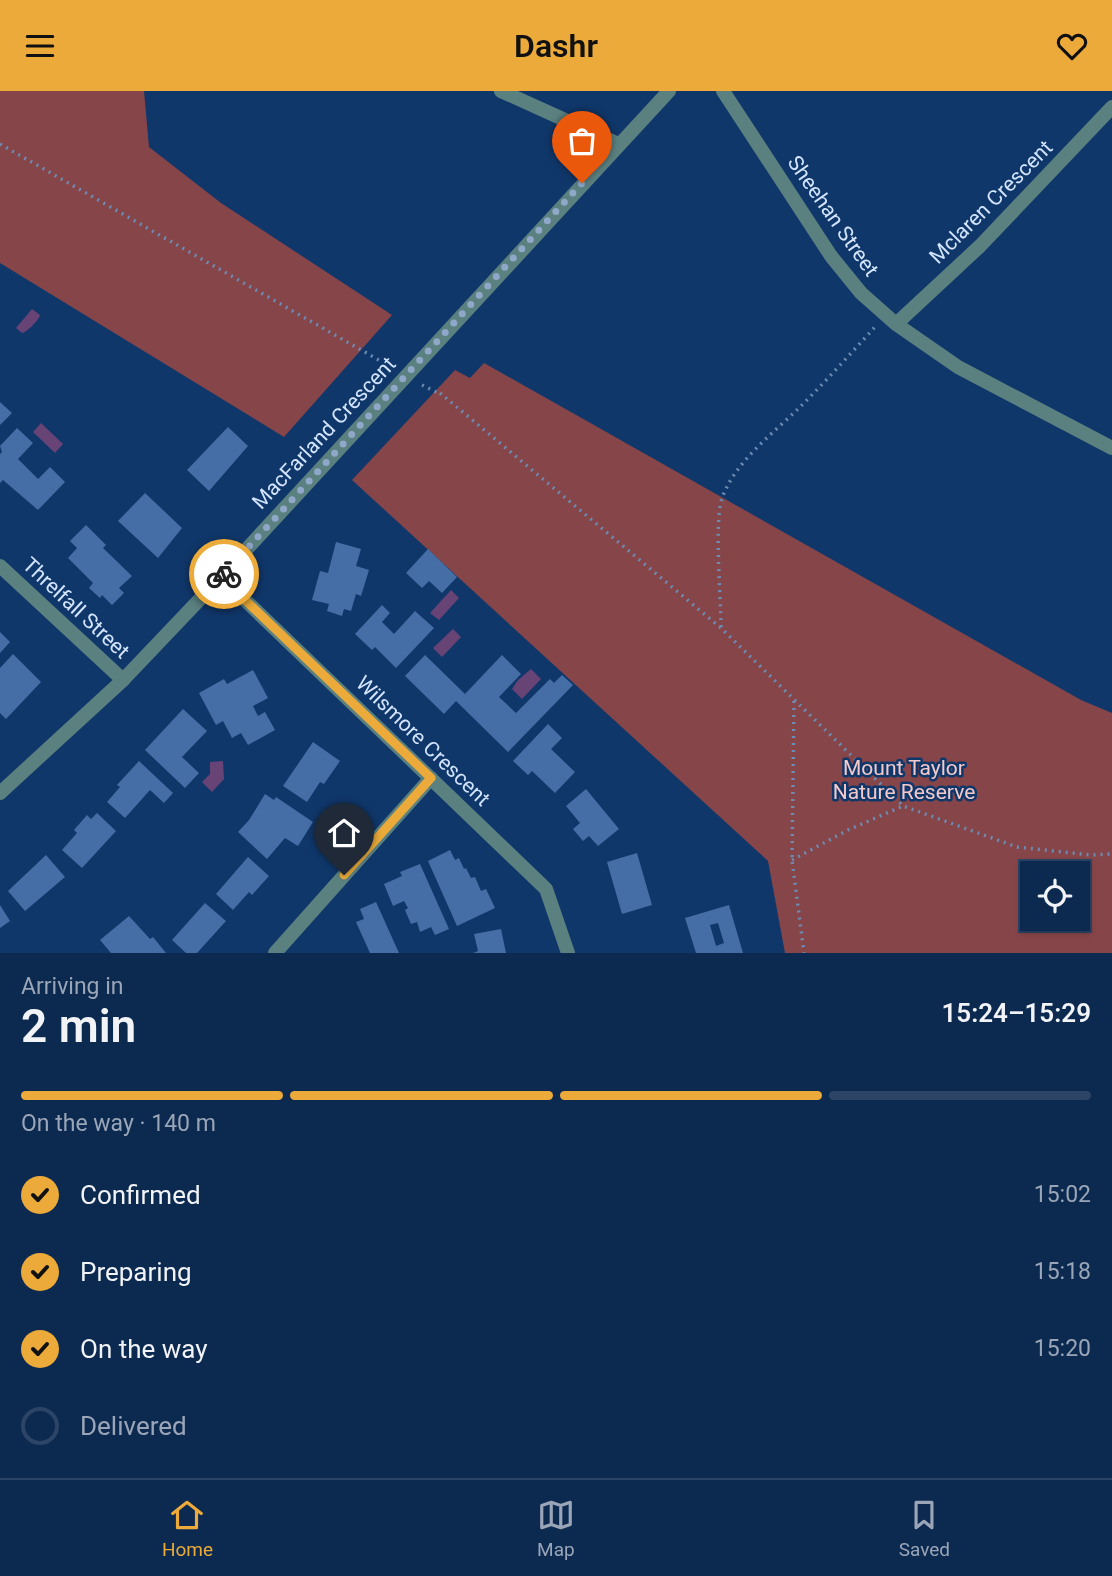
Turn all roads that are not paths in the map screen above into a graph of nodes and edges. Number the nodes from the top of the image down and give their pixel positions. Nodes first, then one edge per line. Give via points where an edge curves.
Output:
1 (501, 91) edge
2 (669, 91) edge
3 (723, 91) edge
4 (1112, 107) edge
5 (618, 144) junction
6 (891, 319) junction
7 (1112, 448) edge
8 (0, 566) edge
9 (221, 577) junction
10 (123, 680) junction
11 (431, 778) junction
12 (0, 793) edge
13 (275, 953) edge
14 (568, 953) edge

1 - 5 street
2 - 5 street, MacFarland Crescent
3 - 6 street, Sheehan Street via 831,256 861,293
4 - 6 street, Mclaren Crescent via 980,246
5 - 9 street, MacFarland Crescent
6 - 7 street, Sheehan Street via 958,367
8 - 10 street, Threlfall Street
9 - 10 street, MacFarland Crescent
9 - 11 street, Wilsmore Crescent
10 - 12 street, MacFarland Crescent
11 - 13 street
11 - 14 street, Wilsmore Crescent via 546,889

